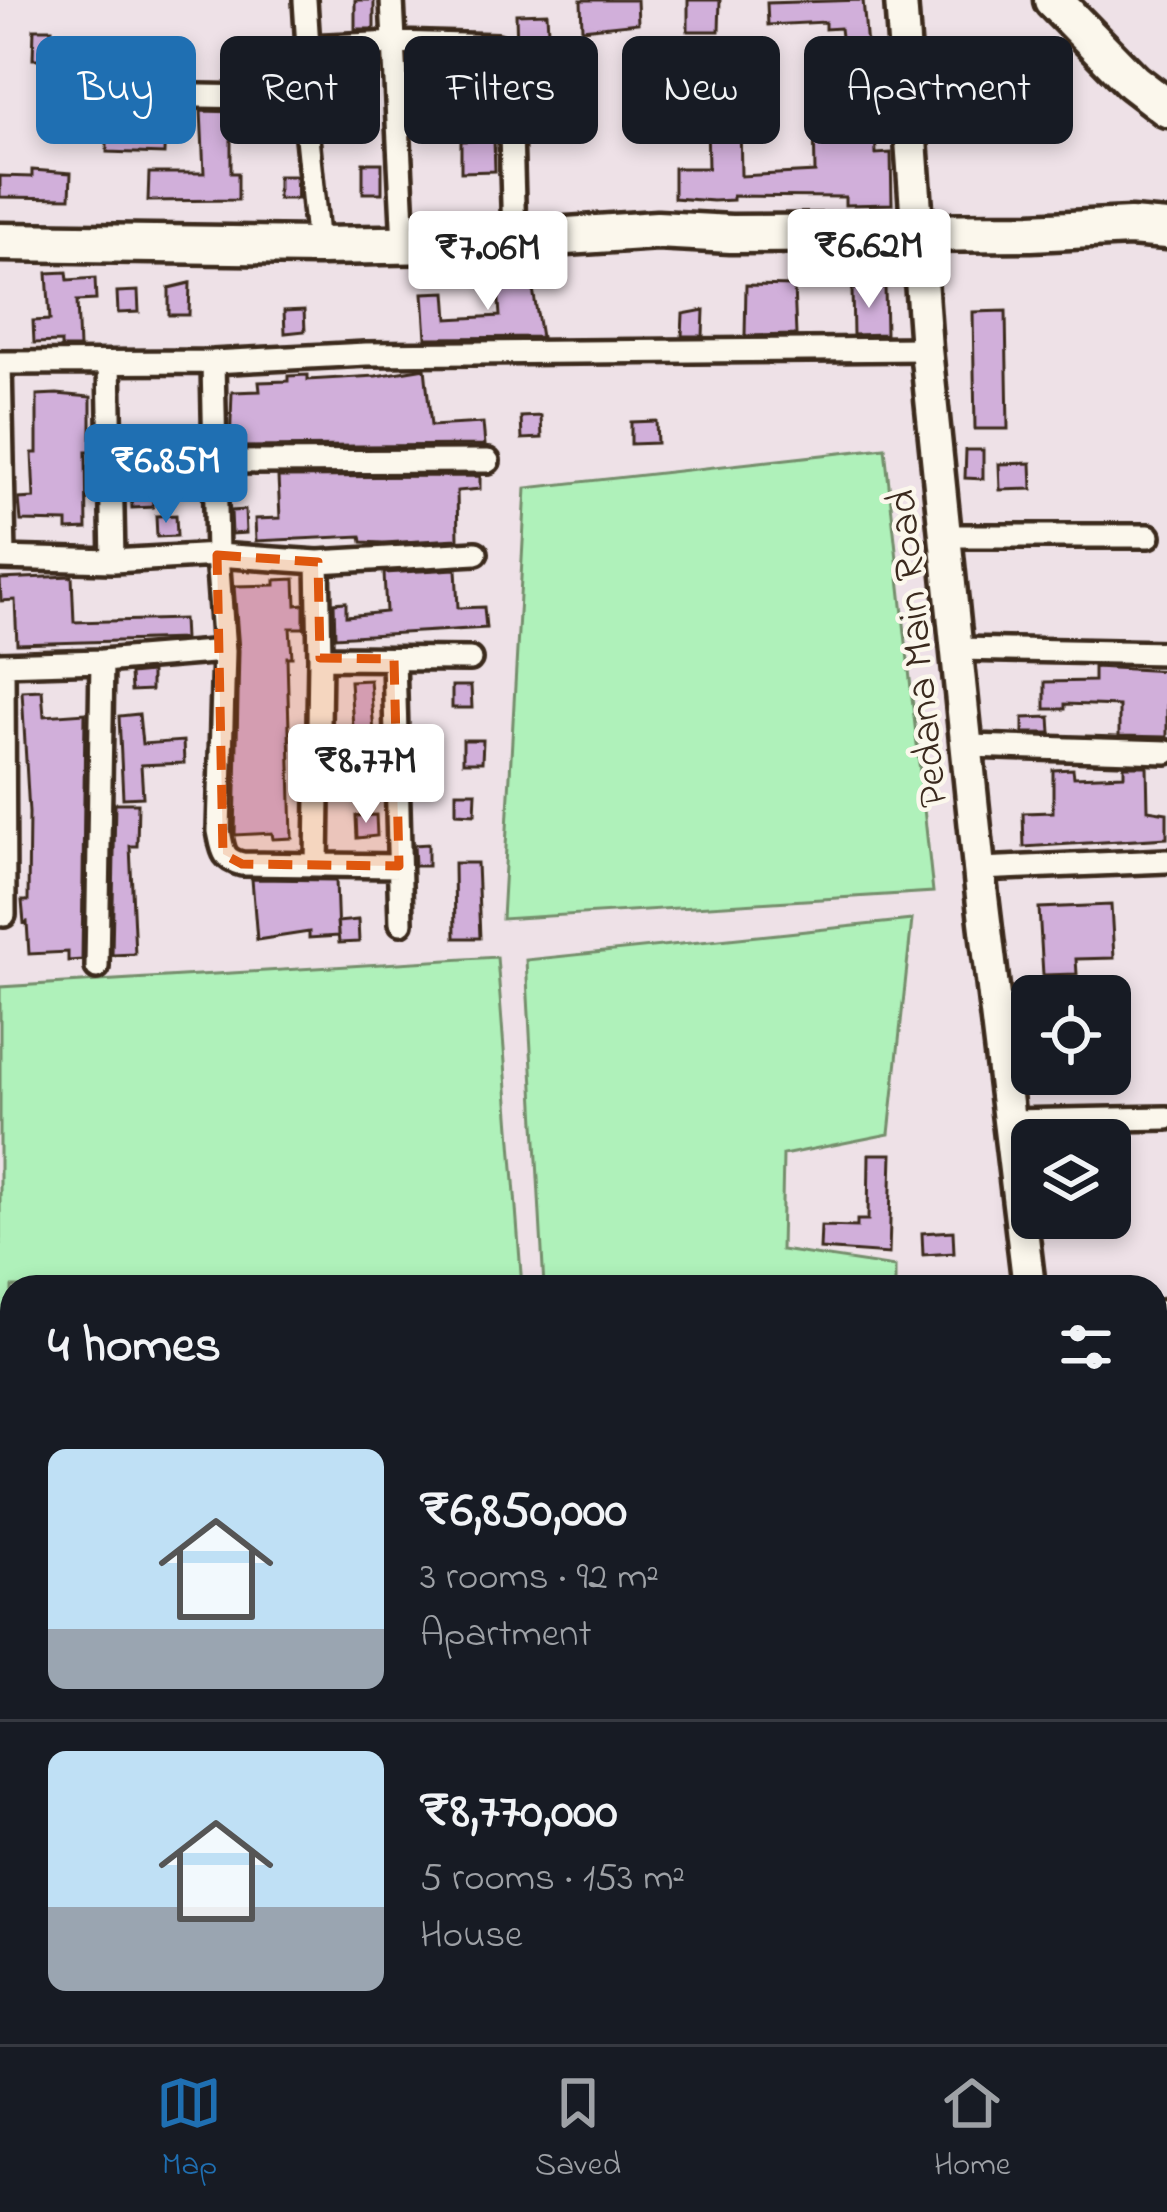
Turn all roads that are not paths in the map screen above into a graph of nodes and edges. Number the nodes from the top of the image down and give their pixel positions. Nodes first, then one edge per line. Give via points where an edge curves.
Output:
1 (305, 0) edge
2 (392, 0) edge
3 (901, 0) edge
4 (1053, 0) edge
5 (307, 36) edge
6 (395, 43) junction
7 (380, 44) edge
8 (1167, 108) edge
9 (308, 144) edge
10 (917, 230) junction
11 (1167, 230) edge
12 (514, 239) junction
13 (0, 242) edge
14 (404, 244) junction
15 (318, 246) junction
16 (926, 349) junction
17 (213, 362) junction
18 (109, 363) junction
19 (488, 461) dead end
20 (215, 462) junction
21 (946, 536) junction
22 (1149, 536) dead end
23 (476, 554) dead end
24 (218, 555) junction
25 (2, 558) edge
26 (112, 561) junction
27 (318, 562) junction
28 (959, 650) junction
29 (224, 651) junction
30 (1167, 652) edge
31 (320, 658) junction
32 (394, 659) junction
33 (470, 659) dead end
34 (102, 661) junction
35 (2, 664) edge
36 (969, 746) junction
37 (1167, 752) edge
38 (1167, 861) edge
39 (317, 865) junction
40 (399, 866) junction
41 (980, 869) junction
42 (4, 915) dead end
43 (401, 923) dead end
44 (97, 967) dead end
45 (1167, 1118) edge
46 (1010, 1121) junction
47 (1028, 1275) edge

1 - 5 street
2 - 6 street
3 - 10 main road, Pedana Main Road
4 - 8 highway
6 - 7 street
6 - 12 street via 496,46 505,53
6 - 14 street
9 - 15 street
10 - 11 highway
10 - 12 highway
10 - 16 main road, Pedana Main Road
12 - 14 highway
13 - 15 highway
14 - 15 highway
16 - 17 street
16 - 21 main road, Pedana Main Road
17 - 18 street
17 - 20 street
18 - 25 street via 0,363
18 - 26 street
19 - 20 street
20 - 24 street
21 - 22 street
21 - 28 main road, Pedana Main Road
23 - 27 street
24 - 26 street
24 - 27 street
24 - 29 street
25 - 26 street
27 - 31 street
28 - 30 street
28 - 36 main road, Pedana Main Road
29 - 34 street
29 - 39 street via 224,854 242,864
31 - 32 street
31 - 39 street
32 - 33 street
32 - 40 street
34 - 35 street
34 - 44 street
35 - 42 street
36 - 37 street
36 - 41 main road, Pedana Main Road
38 - 41 street
39 - 40 street
40 - 43 street
41 - 46 main road, Pedana Main Road
45 - 46 street
46 - 47 main road, Pedana Main Road

